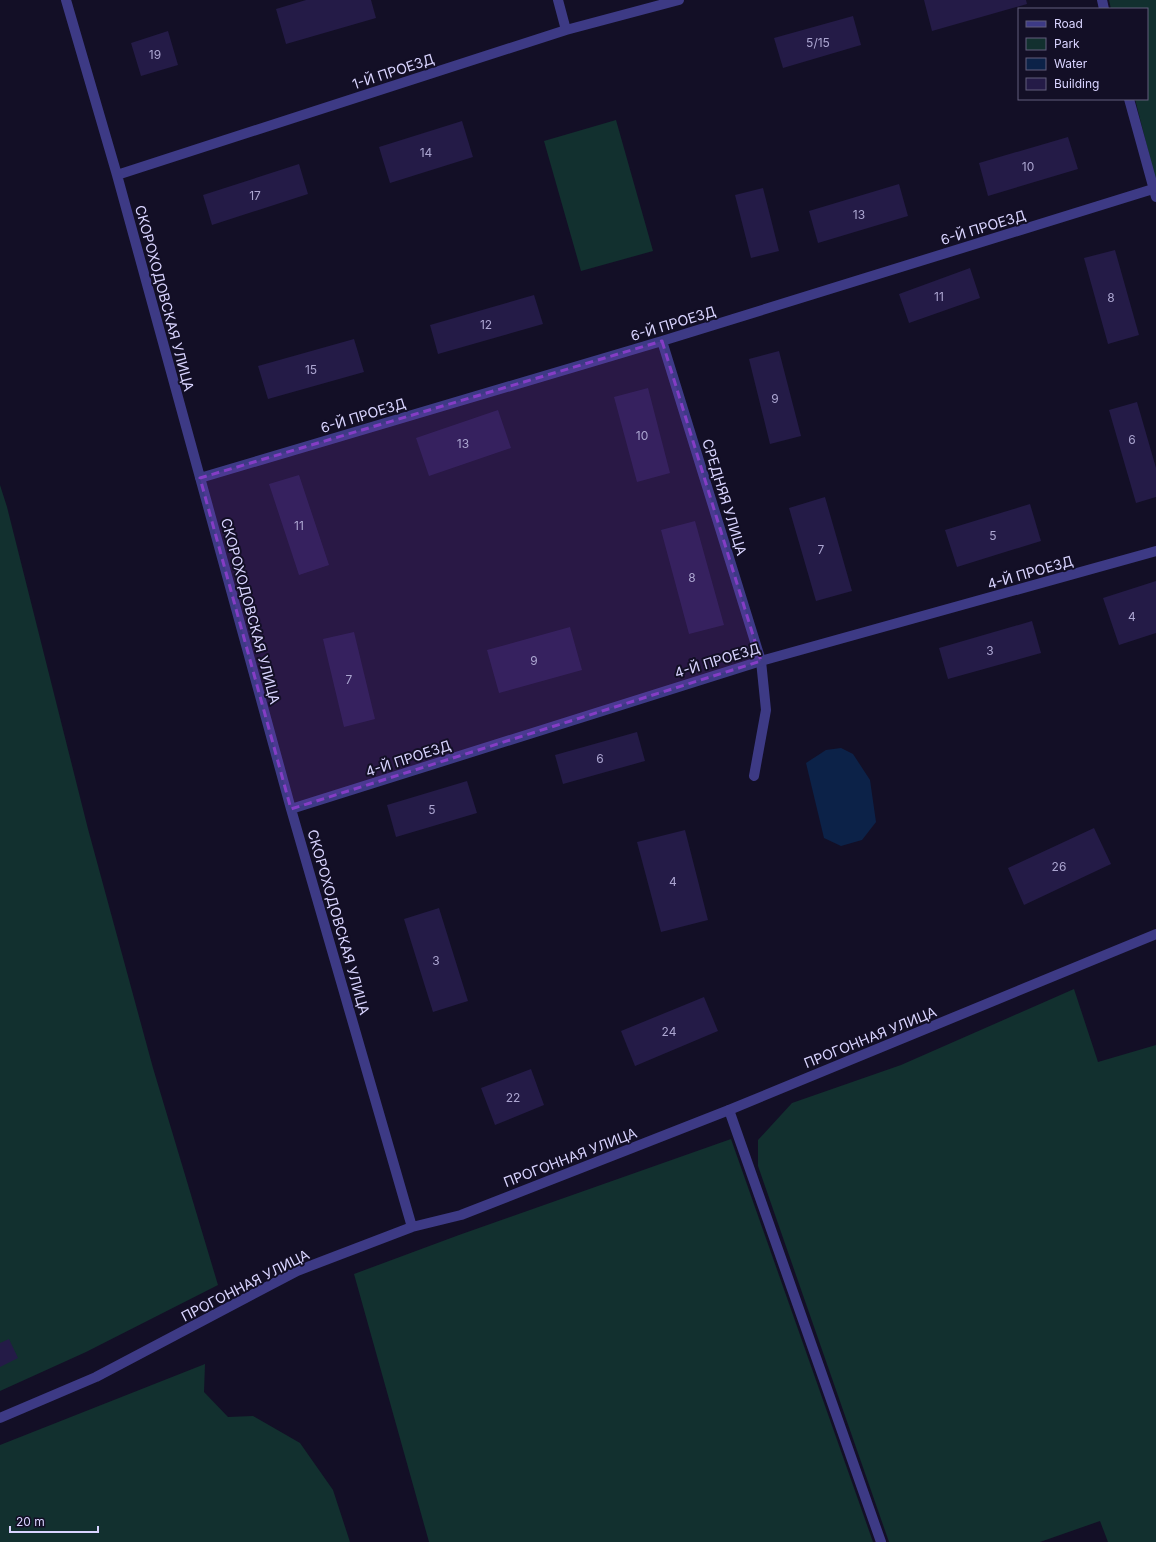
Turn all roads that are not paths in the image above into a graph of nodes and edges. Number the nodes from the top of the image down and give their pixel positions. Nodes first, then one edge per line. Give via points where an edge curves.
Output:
1 (66, 0) edge
2 (558, 0) edge
3 (679, 0) edge
4 (566, 30) junction
5 (1129, 100) edge
6 (117, 175) junction
7 (1155, 193) edge
8 (662, 341) junction
9 (200, 478) junction
10 (1156, 551) edge
11 (761, 661) junction
12 (754, 776) dead end
13 (291, 809) junction
14 (1156, 934) edge
15 (729, 1110) junction
16 (412, 1228) junction
17 (0, 1418) edge
18 (881, 1542) edge

1 - 6 street, СКОРОХОДОВСКАЯ УЛИЦА
2 - 4 street
3 - 4 street, 1-Й ПРОЕЗД
4 - 6 street, 1-Й ПРОЕЗД
5 - 7 street
6 - 9 street, СКОРОХОДОВСКАЯ УЛИЦА
7 - 8 street, 6-Й ПРОЕЗД
8 - 9 street, 6-Й ПРОЕЗД
8 - 11 street, СРЕДНЯЯ УЛИЦА
9 - 13 street, СКОРОХОДОВСКАЯ УЛИЦА
10 - 11 street, 4-Й ПРОЕЗД
11 - 12 street, СРЕДНЯЯ УЛИЦА via 766,710
11 - 13 street, 4-Й ПРОЕЗД
13 - 16 street, СКОРОХОДОВСКАЯ УЛИЦА
14 - 15 street, ПРОГОННАЯ УЛИЦА
15 - 16 street, ПРОГОННАЯ УЛИЦА via 461,1215
15 - 18 street
16 - 17 street, ПРОГОННАЯ УЛИЦА via 298,1271 96,1377

